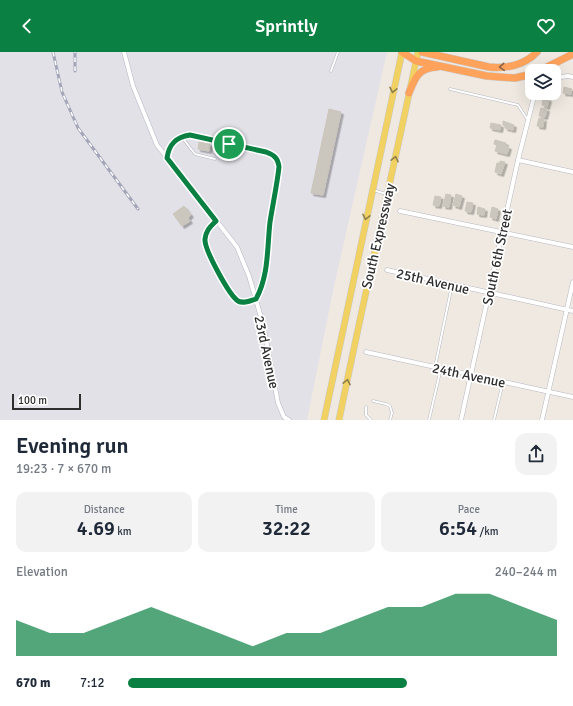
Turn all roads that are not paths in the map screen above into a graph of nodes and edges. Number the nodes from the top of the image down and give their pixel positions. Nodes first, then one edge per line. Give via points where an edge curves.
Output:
1 (124, 52) edge
2 (338, 52) edge
3 (402, 52) edge
4 (418, 52) edge
5 (422, 52) edge
6 (435, 52) edge
7 (537, 52) edge
8 (573, 54) edge
9 (416, 60) junction
10 (454, 60) junction
11 (553, 64) edge
12 (456, 69) junction
13 (331, 71) dead end
14 (525, 76) edge
15 (561, 77) edge
16 (573, 77) edge
17 (450, 89) dead end
18 (409, 93) junction
19 (533, 100) edge
20 (528, 120) junction
21 (181, 136) junction
22 (167, 158) junction
23 (215, 159) dead end
24 (518, 160) junction
25 (573, 172) edge
26 (372, 190) junction
27 (388, 194) junction
28 (400, 210) dead end
29 (216, 221) junction
30 (502, 232) junction
31 (573, 247) edge
32 (387, 270) dead end
33 (573, 282) edge
34 (452, 285) junction
35 (489, 293) junction
36 (256, 299) junction
37 (567, 310) junction
38 (573, 312) edge
39 (366, 352) dead end
40 (435, 367) junction
41 (441, 368) junction
42 (471, 375) junction
43 (503, 382) junction
44 (549, 392) junction
45 (573, 397) edge
46 (373, 401) dead end
47 (343, 403) junction
48 (366, 407) dead end
49 (289, 420) edge
50 (324, 420) edge
51 (339, 420) edge
52 (345, 420) edge
53 (371, 420) edge
54 (390, 420) edge
55 (429, 420) edge
56 (461, 420) edge
57 (494, 420) edge
58 (542, 420) edge

1 - 22 street, 23rd Avenue via 133,86 157,145
2 - 13 lane
3 - 9 highway
3 -> 26 main road, South Expressway
4 - 9 main road, South Expressway
5 - 10 highway
6 - 10 highway
7 -> 10 highway via 519,64 499,68
8 - 11 highway
9 - 12 highway
9 - 18 main road, South Expressway
12 - 14 highway via 504,78
12 - 18 highway via 424,69 415,78
15 - 16 street
17 - 20 lane via 518,105
27 -> 18 main road, South Expressway
19 - 20 street, South 6th Street
20 - 24 street, South 6th Street
21 - 22 lane via 170,146
21 - 23 lane via 195,154
21 - 36 lane via 201,137 266,152 278,160 265,278
22 - 29 street, 23rd Avenue
24 - 25 street
24 - 30 street, South 6th Street
26 - 27 lane
26 -> 50 main road, South Expressway
47 -> 27 main road, South Expressway via 368,277
28 - 30 street
29 - 36 street, 23rd Avenue via 237,247
29 - 36 lane via 208,228 205,239 214,264 238,301
30 - 31 street
30 - 35 street, South 6th Street
32 - 34 street, 25th Avenue
33 - 37 street
34 - 35 street, 25th Avenue
34 - 40 lane
35 - 37 street, 25th Avenue
35 - 42 street, South 6th Street
36 - 49 street, 23rd Avenue via 278,403 284,417
37 - 38 street, 25th Avenue
37 - 44 street
39 - 40 street, 24th Avenue
40 - 41 street, 24th Avenue
41 - 42 street, 24th Avenue
41 - 55 lane
42 - 43 street, 24th Avenue
42 - 56 street, South 6th Street
43 - 44 street, 24th Avenue
43 - 57 lane
44 - 45 street, 24th Avenue
44 - 58 street
46 - 54 lane via 390,406
47 - 51 main road, South Expressway
47 - 52 main road
48 - 53 lane via 366,415

